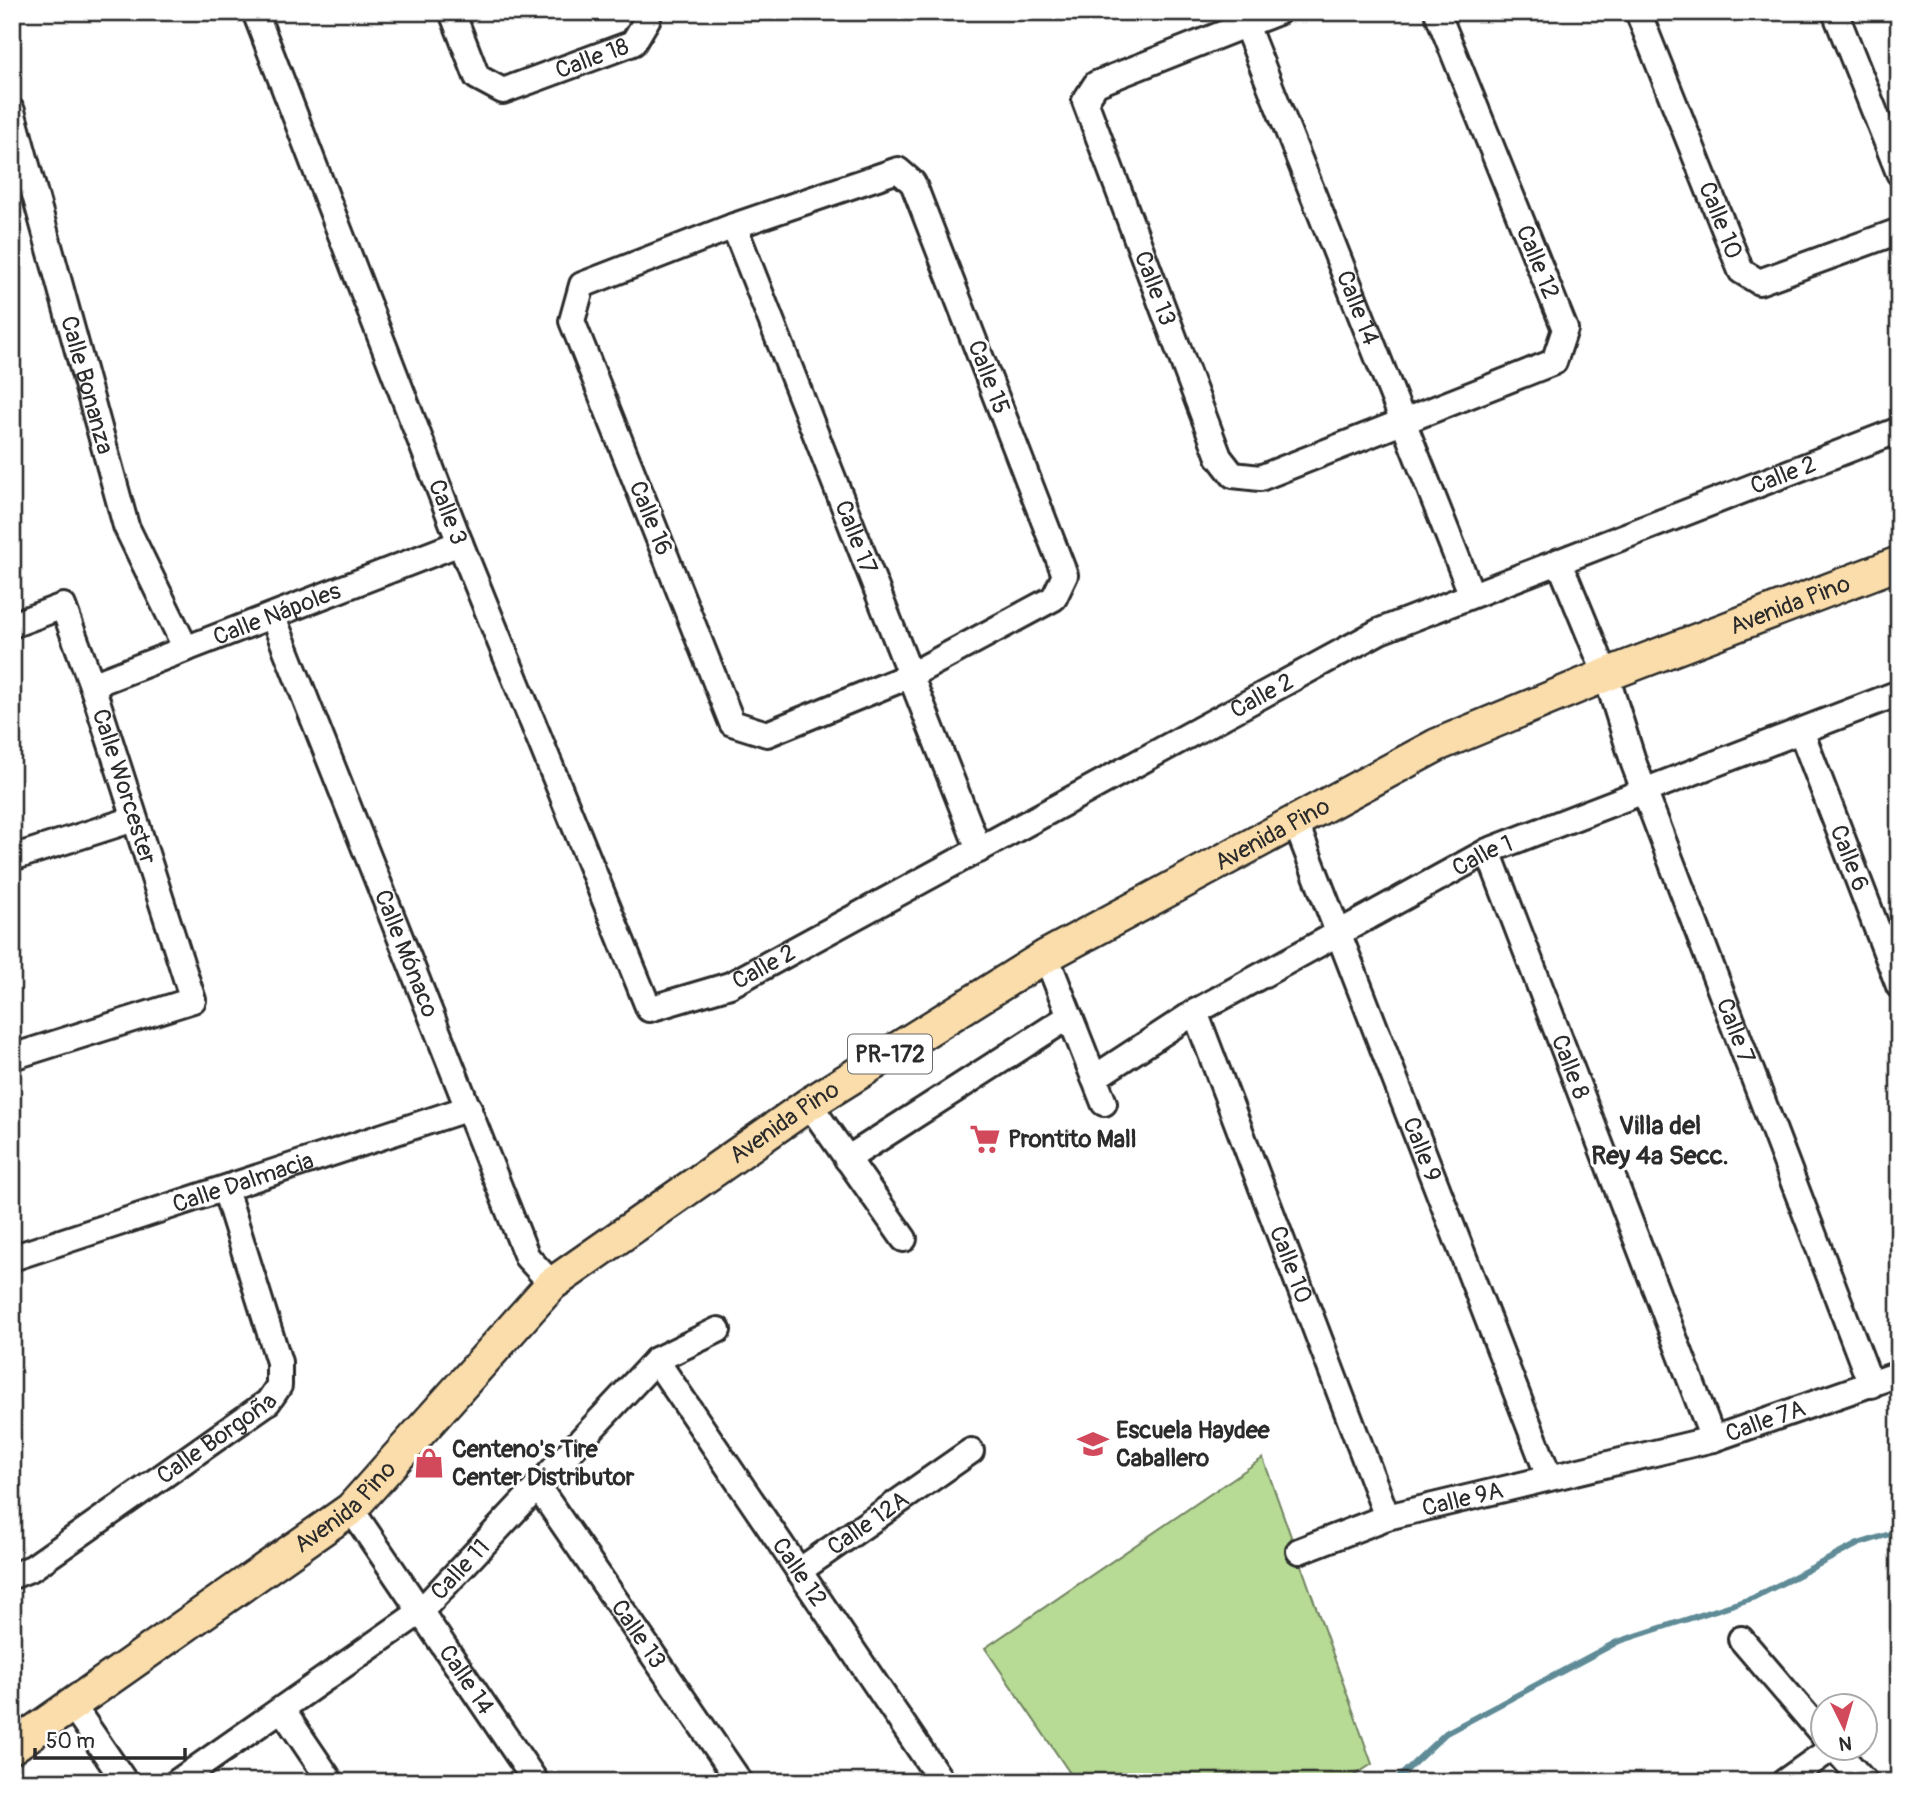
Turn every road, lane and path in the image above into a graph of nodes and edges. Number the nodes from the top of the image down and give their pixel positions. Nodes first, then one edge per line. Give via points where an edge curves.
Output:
1 (255, 12) edge
2 (452, 12) edge
3 (646, 12) edge
4 (1278, 12) edge
5 (1437, 12) edge
6 (1638, 12) edge
7 (1835, 12) edge
8 (1245, 25) junction
9 (12, 111) edge
10 (1899, 173) edge
11 (734, 226) junction
12 (1899, 231) edge
13 (1403, 420) junction
14 (1899, 430) edge
15 (460, 543) junction
16 (1559, 561) junction
17 (1899, 563) edge
18 (1471, 593) junction
19 (273, 617) junction
20 (12, 625) edge
21 (186, 649) junction
22 (1606, 675) junction
23 (909, 676) junction
24 (92, 685) junction
25 (1899, 693) edge
26 (1801, 731) junction
27 (1644, 790) junction
28 (134, 819) junction
29 (1295, 821) junction
30 (979, 850) junction
31 (1488, 851) junction
32 (12, 859) edge
33 (1338, 934) junction
34 (1046, 956) junction
35 (1899, 986) edge
36 (649, 1009) joint
37 (1195, 1012) junction
38 (1070, 1016) junction
39 (12, 1057) edge
40 (1094, 1078) junction
41 (1104, 1103) dead end
42 (809, 1104) junction
43 (469, 1108) junction
44 (846, 1159) junction
45 (225, 1189) junction
46 (905, 1239) dead end
47 (14, 1257) edge
48 (552, 1284) junction
49 (718, 1330) dead end
50 (656, 1360) junction
51 (1899, 1374) edge
52 (1871, 1385) junction
53 (1713, 1439) junction
54 (971, 1451) dead end
55 (1630, 1459) joint
56 (1549, 1477) junction
57 (538, 1486) junction
58 (351, 1509) junction
59 (1387, 1517) junction
60 (1299, 1551) dead end
61 (799, 1571) junction
62 (12, 1576) edge
63 (420, 1612) junction
64 (1741, 1639) dead end
65 (73, 1706) junction
66 (283, 1711) junction
67 (1810, 1720) edge
68 (12, 1747) edge
69 (1813, 1762) edge
70 (1846, 1762) edge
71 (124, 1782) edge
72 (177, 1782) edge
73 (331, 1782) edge
74 (536, 1782) edge
75 (740, 1782) edge
76 (942, 1782) edge
77 (1784, 1782) edge
78 (1865, 1782) edge

1 - 15 street, Calle 3
2 - 3 street, Calle 18 via 477,77 503,92 633,43 648,18
4 - 8 street
5 - 13 street, Calle 12 via 1565,329 1553,362
6 - 12 street, Calle 10 via 1741,271 1759,282
7 - 10 street
8 - 13 street, Calle 14
8 - 13 street, Calle 13 via 1096,83 1085,101 1219,457 1233,475 1260,478
9 - 21 street, Calle Bonanza via 126,526
11 - 23 street, Calle 17
11 - 23 street, Calle 15 via 898,170 913,183 956,290 1065,575 1054,598
11 - 23 street, Calle 16 via 582,285 572,321 732,723 767,734
13 - 18 street, Calle 14
14 - 16 street, Calle 2
15 - 19 street, Calle Nápoles
15 - 36 street, Calle 3
16 - 18 street, Calle 2
16 - 22 street, Calle 7
17 - 22 main road, Avenida Pino / PR-172
18 - 30 street, Calle 2 via 1380,631
19 - 21 street, Calle Nápoles
19 - 43 street, Calle Mónaco
20 - 24 street, Calle Worcester via 63,606
21 - 24 street, Calle Nápoles
22 - 27 street, Calle 7
22 - 29 main road, Avenida Pino / PR-172 via 1437,745
23 - 30 street, Calle 17
24 - 28 street, Calle Worcester
25 - 26 street, Calle 1
26 - 27 street, Calle 1
26 - 35 street, Calle 6
27 - 31 street, Calle 1
27 - 52 street, Calle 7
28 - 32 street
28 - 39 street, Calle Worcester via 193,1000
29 - 33 street, Calle 9
29 - 34 main road, Avenida Pino / PR-172
30 - 36 street, Calle 2 via 730,985
31 - 33 street, Calle 1
31 - 53 street, Calle 8
33 - 37 street, Calle 1
33 - 56 street, Calle 9
34 - 38 street
34 - 42 main road, Avenida Pino / PR-172
37 - 40 street, Calle 1
37 - 59 street, Calle 10
38 - 40 street
38 - 44 street
40 - 41 street
42 - 44 street
42 - 48 main road, Avenida Pino / PR-172
43 - 45 street, Calle Dalmacia
43 - 48 street, Calle Mónaco via 527,1257
44 - 46 street
45 - 47 street, Calle Dalmacia
45 - 62 street, Calle Borgoña via 279,1362 279,1385 268,1402 32,1568
48 - 58 main road, Avenida Pino / PR-172
49 - 50 street, Calle 11
50 - 57 street, Calle 11
50 - 61 street, Calle 12
51 - 52 street, Calle 7A
52 - 53 street, Calle 7A
53 - 55 street, Calle 7A
54 - 61 street, Calle 12A
55 - 56 street, Calle 9A
56 - 59 street, Calle 9A
57 - 63 street, Calle 11
57 - 75 street, Calle 13
58 - 63 street, Calle 14
58 - 65 main road, Avenida Pino / PR-172
59 - 60 street, Calle 9A
61 - 76 street, Calle 12
63 - 66 street, Calle 11
63 - 74 street, Calle 14
64 - 67 street
65 - 68 main road, Avenida Pino / PR-172
65 - 71 street
66 - 72 street, Calle 11
66 - 73 street
69 - 77 street
70 - 78 street

